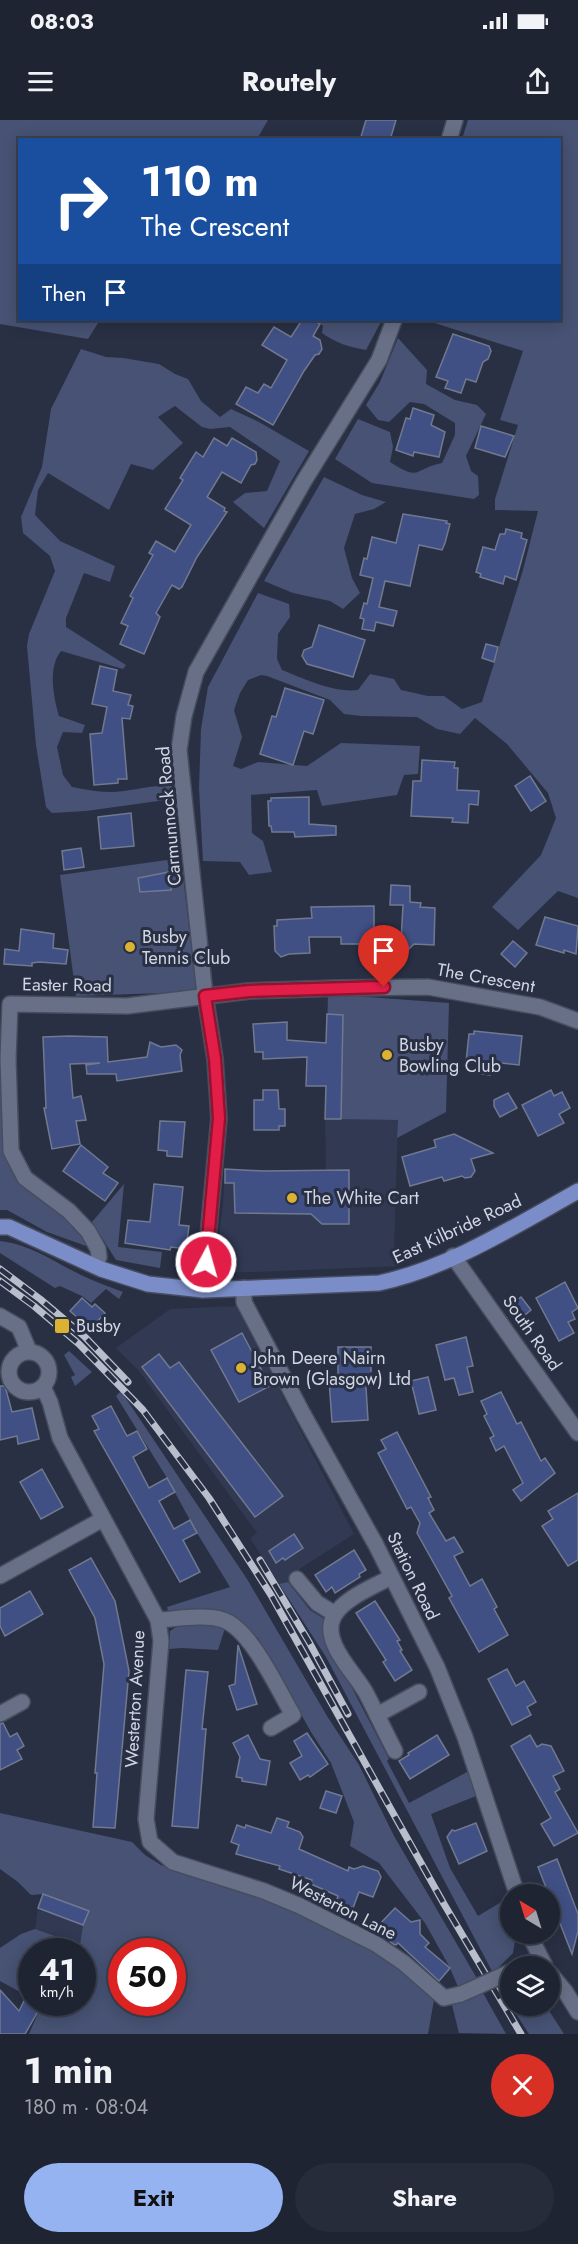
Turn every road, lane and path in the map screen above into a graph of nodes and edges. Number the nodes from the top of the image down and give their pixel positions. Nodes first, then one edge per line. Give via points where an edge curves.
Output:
1 (455, 120) edge
2 (450, 138) edge
3 (394, 321) edge
4 (205, 996) junction
5 (578, 1020) edge
6 (578, 1191) edge
7 (0, 1227) edge
8 (453, 1257) junction
9 (95, 1266) junction
10 (244, 1288) junction
11 (203, 1290) junction
12 (0, 1316) edge
13 (29, 1351) junction
14 (5, 1382) edge
15 (43, 1387) junction
16 (578, 1433) edge
17 (103, 1519) junction
18 (0, 1576) edge
19 (391, 1577) junction
20 (297, 1579) dead end
21 (335, 1614) junction
22 (158, 1620) junction
23 (418, 1692) dead end
24 (22, 1702) dead end
25 (0, 1713) edge
26 (377, 1715) junction
27 (271, 1728) dead end
28 (395, 1751) dead end
29 (150, 1842) joint
30 (514, 1884) edge
31 (500, 1976) edge
32 (578, 1982) edge
33 (560, 1985) edge
34 (565, 1991) junction
35 (578, 2013) edge

1 - 2 street
3 - 4 street, Carmunnock Road via 379,360 304,481 196,672 179,750
4 - 5 street, The Crescent via 428,987 540,1007
4 - 9 street, Easter Road via 127,1006 10,1004 11,1151 25,1178 69,1210 88,1231 98,1249
4 - 11 street, Carmunnock Road via 219,1118
6 - 8 main road, East Kilbride Road
7 - 9 main road, East Kilbride Road via 9,1227
8 - 10 main road, East Kilbride Road via 379,1283
8 - 16 street, South Road
9 - 11 main road, East Kilbride Road via 148,1284
10 - 11 main road, East Kilbride Road
10 - 19 street, Station Road via 244,1302
12 - 13 street via 19,1327
13 - 14 street via 12,1361
13 - 15 street via 44,1357 48,1364 48,1380
14 - 15 street via 25,1392
15 - 17 street, Westerton Avenue via 60,1438
17 - 18 street
17 - 22 street, Westerton Avenue
19 - 21 street via 349,1601
19 - 30 street, Station Road via 445,1687
20 - 21 street via 317,1603
21 - 26 street via 330,1625 337,1650
22 - 27 street via 211,1618 236,1627 262,1658 293,1715
22 - 29 street, Westerton Avenue via 161,1641 146,1819
23 - 26 street
24 - 25 street
26 - 28 street
29 - 31 street, Westerton Lane, bridge via 173,1862 264,1891 376,1944 444,1998
32 - 34 street
33 - 34 street
34 - 35 street

